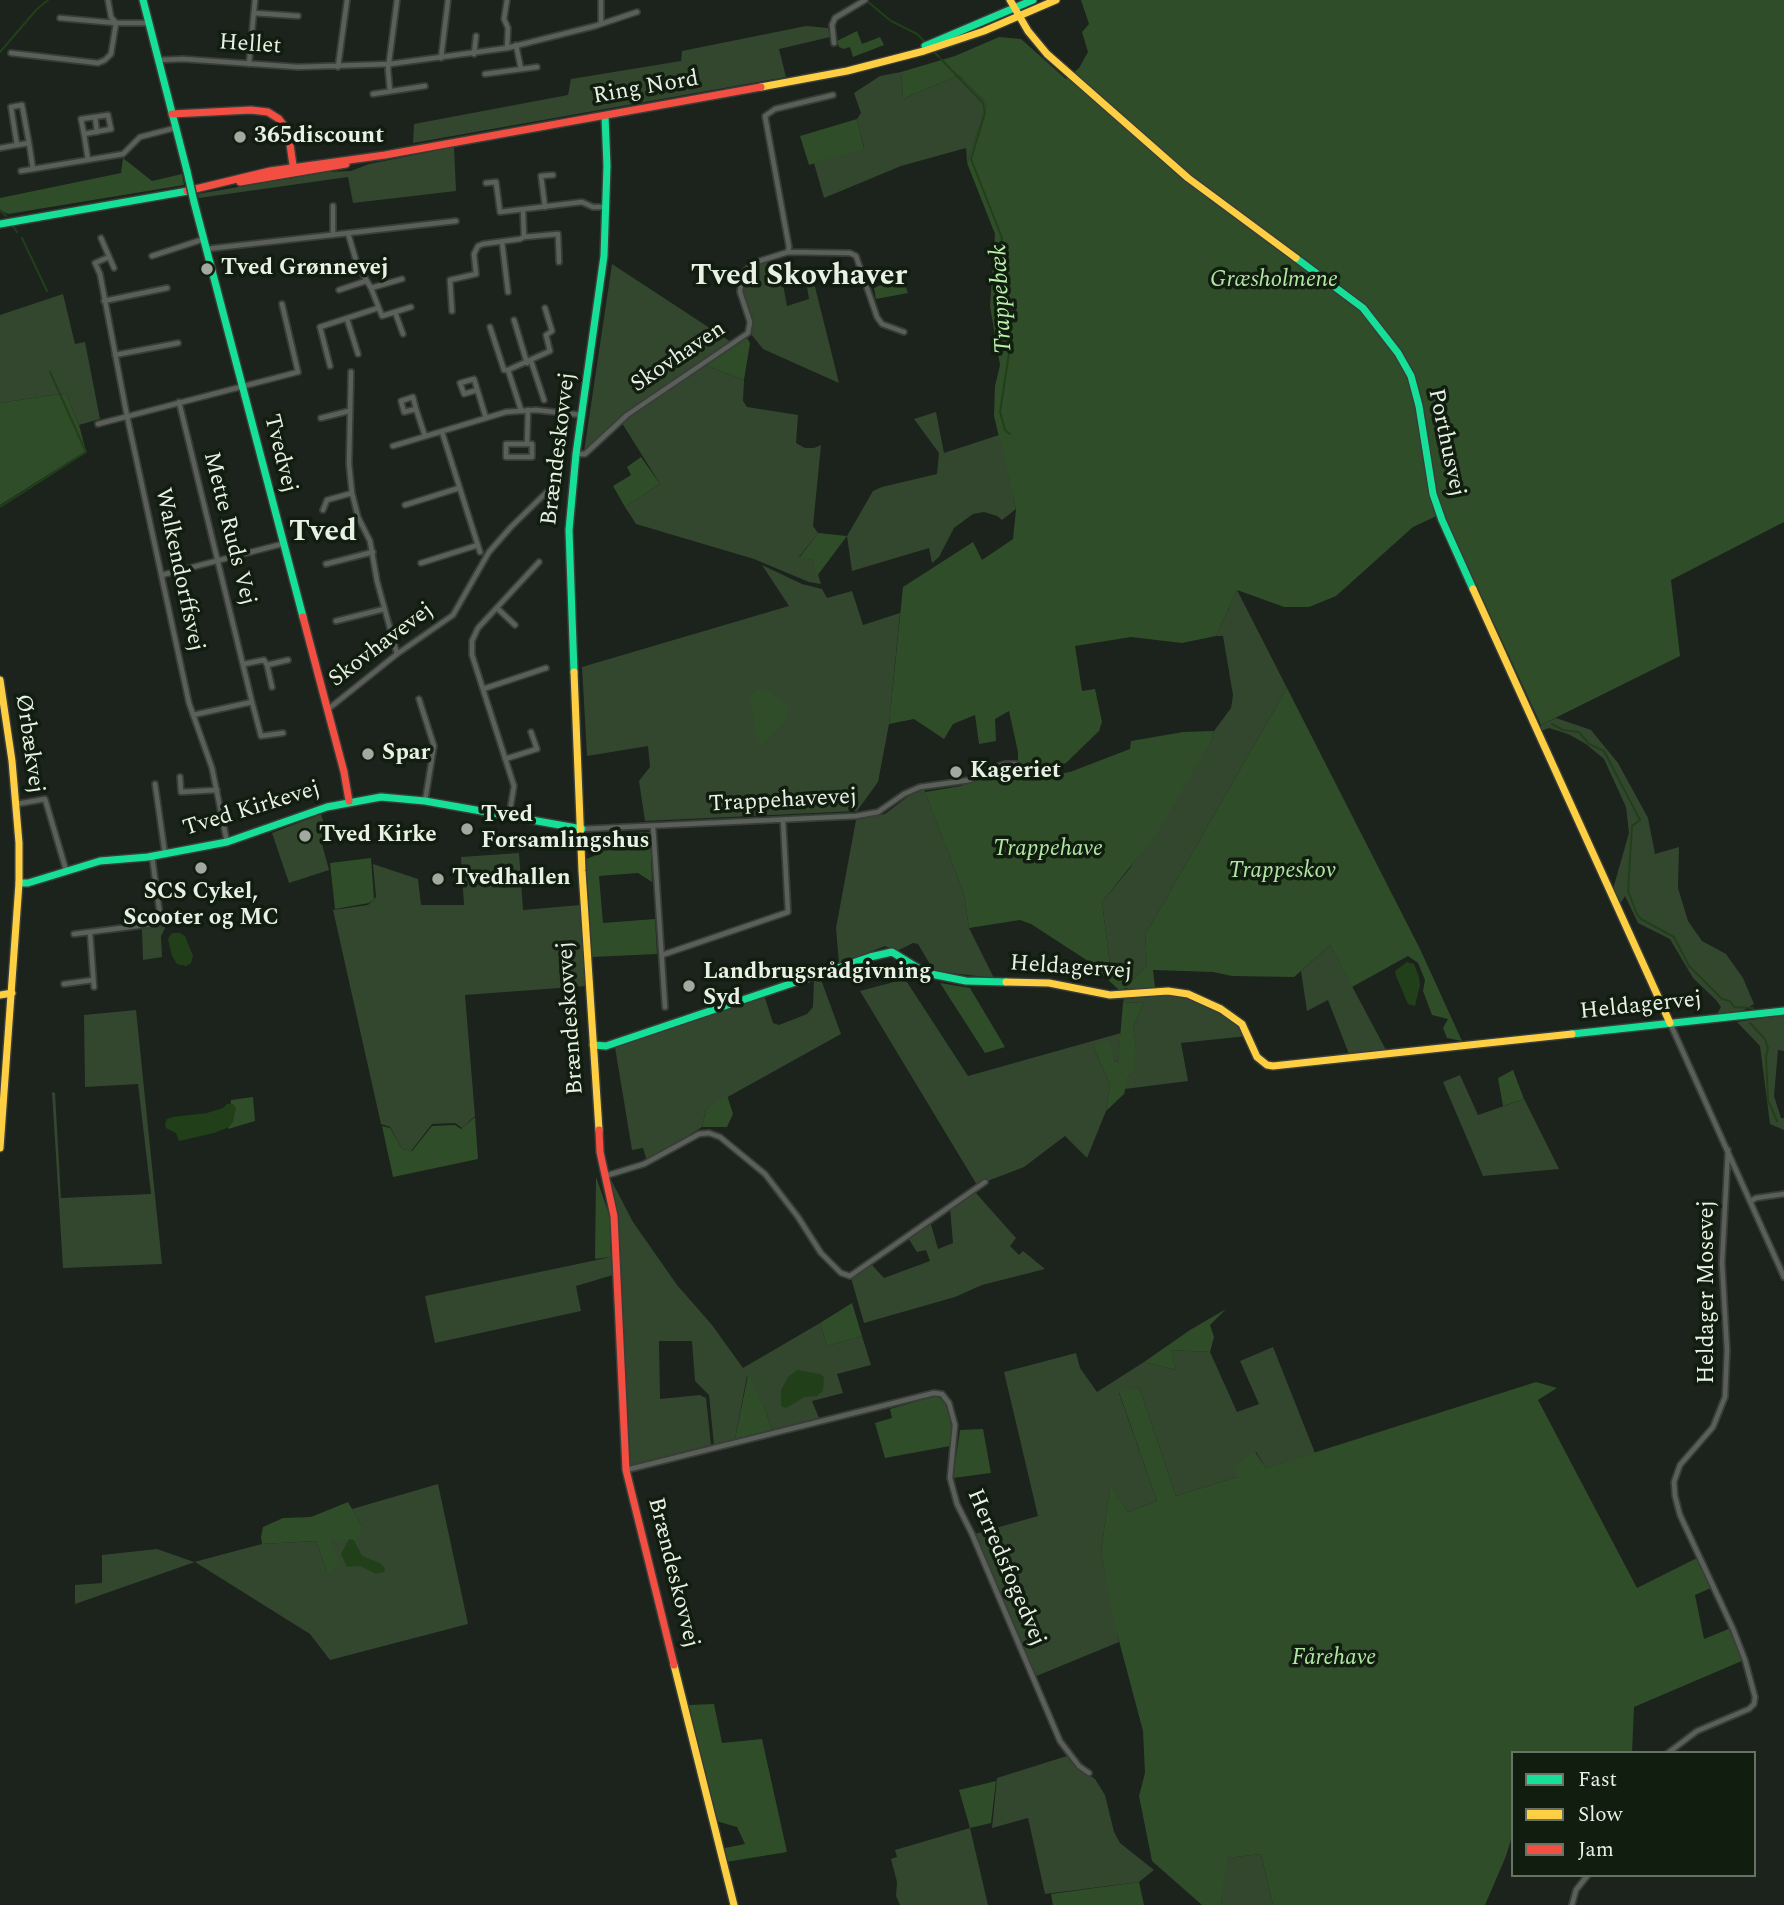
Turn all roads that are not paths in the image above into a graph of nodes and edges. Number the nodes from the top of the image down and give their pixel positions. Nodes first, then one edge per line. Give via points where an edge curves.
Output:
1 (108, 0) edge
2 (144, 0) edge
3 (255, 0) edge
4 (347, 0) edge
5 (397, 0) edge
6 (448, 0) edge
7 (507, 0) edge
8 (601, 0) edge
9 (865, 0) edge
10 (1010, 0) edge
11 (1033, 0) edge
12 (1056, 0) edge
13 (1015, 9) junction
14 (637, 12) dead end
15 (254, 13) junction
16 (298, 16) dead end
17 (1019, 17) junction
18 (60, 18) dead end
19 (116, 23) junction
20 (149, 23) junction
21 (601, 24) junction
22 (477, 36) dead end
23 (950, 42) junction
24 (834, 43) dead end
25 (516, 46) junction
26 (507, 48) junction
27 (10, 53) dead end
28 (474, 54) junction
29 (911, 54) junction
30 (441, 58) junction
31 (158, 60) junction
32 (250, 64) junction
33 (390, 64) junction
34 (338, 67) junction
35 (537, 67) dead end
36 (521, 69) junction
37 (485, 74) dead end
38 (425, 86) dead end
39 (390, 91) junction
40 (373, 94) dead end
41 (833, 94) dead end
42 (172, 114) junction
43 (605, 116) junction
44 (95, 117) junction
45 (175, 128) junction
46 (97, 132) junction
47 (84, 134) junction
48 (29, 143) junction
49 (17, 145) junction
50 (0, 148) edge
51 (88, 160) junction
52 (33, 169) junction
53 (21, 171) dead end
54 (294, 171) junction
55 (553, 175) dead end
56 (486, 183) dead end
57 (333, 206) dead end
58 (545, 207) junction
59 (607, 207) junction
60 (523, 210) junction
61 (456, 221) dead end
62 (0, 222) edge
63 (348, 233) junction
64 (333, 235) junction
65 (524, 237) junction
66 (101, 238) dead end
67 (204, 239) junction
68 (502, 242) junction
69 (206, 250) junction
70 (788, 252) junction
71 (152, 256) dead end
72 (109, 257) junction
73 (559, 262) dead end
74 (114, 268) dead end
75 (402, 279) dead end
76 (366, 281) junction
77 (167, 288) dead end
78 (371, 288) junction
79 (339, 290) dead end
80 (508, 292) dead end
81 (104, 301) junction
82 (282, 304) dead end
83 (411, 307) dead end
84 (379, 308) junction
85 (545, 308) dead end
86 (452, 311) dead end
87 (395, 312) junction
88 (347, 319) junction
89 (514, 320) dead end
90 (490, 327) dead end
91 (904, 332) dead end
92 (403, 334) dead end
93 (178, 343) dead end
94 (358, 354) dead end
95 (115, 355) junction
96 (529, 362) junction
97 (330, 366) dead end
98 (508, 370) junction
99 (351, 372) dead end
100 (241, 385) junction
101 (477, 390) dead end
102 (544, 400) dead end
103 (179, 402) junction
104 (416, 409) dead end
105 (528, 410) junction
106 (349, 411) junction
107 (521, 411) junction
108 (582, 415) junction
109 (127, 416) junction
110 (321, 418) dead end
111 (486, 418) junction
112 (98, 424) dead end
113 (442, 432) junction
114 (425, 436) junction
115 (527, 444) junction
116 (393, 446) dead end
117 (576, 454) junction
118 (560, 479) dead end
119 (460, 488) junction
120 (352, 493) junction
121 (405, 505) dead end
122 (323, 510) dead end
123 (282, 544) junction
124 (478, 545) junction
125 (373, 552) junction
126 (480, 552) dead end
127 (218, 561) junction
128 (539, 562) dead end
129 (421, 563) dead end
130 (327, 564) dead end
131 (162, 575) junction
132 (497, 608) junction
133 (384, 609) junction
134 (336, 621) dead end
135 (515, 625) dead end
136 (397, 654) junction
137 (288, 660) dead end
138 (244, 664) junction
139 (267, 665) junction
140 (546, 668) dead end
141 (0, 680) edge
142 (272, 687) dead end
143 (483, 690) junction
144 (419, 699) dead end
145 (252, 702) junction
146 (326, 710) junction
147 (193, 715) junction
148 (531, 732) dead end
149 (283, 733) dead end
150 (505, 759) junction
151 (1016, 764) dead end
152 (180, 777) dead end
153 (155, 784) dead end
154 (217, 790) junction
155 (425, 801) junction
156 (349, 802) junction
157 (17, 804) junction
158 (509, 816) junction
159 (783, 820) junction
160 (653, 826) junction
161 (582, 829) junction
162 (227, 842) junction
163 (165, 854) junction
164 (152, 856) junction
165 (66, 870) junction
166 (19, 883) junction
167 (90, 932) junction
168 (74, 934) dead end
169 (662, 955) junction
170 (93, 980) junction
171 (64, 985) dead end
172 (94, 987) dead end
173 (12, 993) junction
174 (0, 995) edge
175 (665, 1007) dead end
176 (1784, 1011) edge
177 (1670, 1023) junction
178 (593, 1045) junction
179 (0, 1148) edge
180 (1728, 1150) junction
181 (1735, 1166) junction
182 (1727, 1168) junction
183 (605, 1176) junction
184 (985, 1182) dead end
185 (1784, 1194) edge
186 (1751, 1202) junction
187 (1784, 1276) edge
188 (626, 1470) junction
189 (1671, 1751) edge
190 (1089, 1773) dead end
191 (1586, 1877) edge
192 (734, 1905) edge
193 (1572, 1905) edge

1 - 19 street
2 - 20 street, Tvedvej
3 - 15 street
4 - 34 street
5 - 33 street
6 - 30 street
7 - 26 street
8 - 21 street
9 - 24 street via 835,18
10 - 13 street, Porthusvej
11 - 13 street, Ring Nord
12 - 17 street, Ring Nord
13 - 17 street, Porthusvej
13 - 23 street via 1012,15
13 - 29 street, Ring Nord
14 - 21 street, Hellet
15 - 16 street
15 - 32 street
17 - 23 street, Ring Nord
17 - 177 street, Porthusvej via 1046,54 1188,178 1363,308 1398,353 1411,376 1433,494 1443,520
18 - 19 street
19 - 20 street
19 - 27 street via 111,54 98,63
20 - 31 street, Tvedvej
21 - 25 street, Hellet
22 - 28 street
23 - 29 street, Ring Nord
25 - 26 street, Hellet
25 - 36 street
26 - 28 street, Hellet
28 - 30 street, Hellet
29 - 43 street, Ring Nord via 847,71
30 - 33 street, Hellet
31 - 32 street, Hellet
31 - 42 street, Tvedvej
32 - 34 street, Hellet
33 - 34 street, Hellet
33 - 39 street
35 - 36 street
36 - 37 street
38 - 39 street
39 - 40 street
41 - 70 street via 775,109 765,116
42 - 45 street, Tvedvej
42 - 54 street via 268,112 288,131
43 - 54 street, Ring Nord
43 - 59 street, Brændeskovvej
44 - 46 street
44 - 46 street via 108,115 111,129
44 - 47 street via 81,119
45 - 51 street via 140,137 123,154
45 - 67 street, Tvedvej, bridge
46 - 47 street
47 - 51 street
48 - 49 street
48 - 49 street via 22,105 11,107
48 - 52 street
49 - 50 street
51 - 52 street
52 - 53 street
54 - 62 street, Ring Nord
55 - 58 street via 541,176
56 - 60 street via 496,182 500,212
57 - 64 street
58 - 59 street via 582,202
58 - 60 street
59 - 108 street, Brændeskovvej via 602,278
60 - 65 street
61 - 63 street
63 - 64 street
63 - 76 street
64 - 69 street
65 - 68 street
65 - 73 street via 558,234
66 - 72 street
67 - 69 street, Tvedvej
67 - 71 street
68 - 80 street
68 - 86 street via 475,249 476,274 450,280
69 - 100 street, Tvedvej
70 - 91 street, Skovhaven via 856,256 877,317 882,324
70 - 117 street, Skovhaven via 753,263 742,275 740,292 750,322 748,333 628,415 585,454
72 - 74 street
72 - 81 street, Walkendorffsvej via 95,263
75 - 78 street
76 - 78 street
76 - 79 street
77 - 81 street
78 - 84 street
81 - 95 street, Walkendorffsvej
82 - 100 street via 298,372
83 - 87 street
84 - 87 street via 382,316
84 - 88 street
85 - 96 street via 552,331 546,335 550,351
87 - 92 street
88 - 94 street
88 - 97 street via 320,327
89 - 96 street
90 - 98 street via 504,370
93 - 95 street
95 - 109 street, Walkendorffsvej
96 - 98 street
96 - 102 street
98 - 107 street
99 - 106 street
100 - 103 street
100 - 123 street, Tvedvej
101 - 111 street
103 - 109 street
103 - 127 street, Mette Ruds Vej
104 - 114 street
105 - 107 street
105 - 108 street
105 - 115 street
106 - 110 street
106 - 120 street
107 - 111 street
108 - 117 street, Brændeskovvej
109 - 112 street
109 - 131 street, Walkendorffsvej
111 - 113 street
113 - 114 street
113 - 119 street
114 - 116 street
115 - 115 street via 506,444 506,457 532,457 532,444
117 - 161 street, Brændeskovvej via 569,576
118 - 136 street, Skovhavevej via 489,552 453,615
119 - 121 street
119 - 124 street
120 - 122 street via 327,500
120 - 125 street
123 - 127 street
123 - 146 street, Tvedvej
124 - 126 street
124 - 129 street
125 - 130 street
125 - 133 street
127 - 131 street
127 - 138 street, Mette Ruds Vej
128 - 132 street
131 - 147 street, Walkendorffsvej
132 - 135 street
132 - 143 street via 472,641
133 - 134 street
133 - 136 street
136 - 146 street, Skovhavevej
137 - 139 street
138 - 139 street via 264,660
138 - 145 street, Mette Ruds Vej
139 - 142 street
140 - 143 street
141 - 157 street, Ørbækvej
143 - 150 street
144 - 155 street via 434,746
145 - 147 street
145 - 149 street, Mette Ruds Vej via 261,736
146 - 156 street, Tvedvej
147 - 154 street, Walkendorffsvej
148 - 150 street via 537,749
150 - 158 street via 514,786
151 - 159 street, Trappehavevej via 989,769 970,780 920,787 867,815
152 - 154 street via 181,792
153 - 163 street, Tved Kirkevej
154 - 162 street, Walkendorffsvej
155 - 156 street, Tved Kirkevej via 381,797
155 - 158 street, Tved Kirkevej
156 - 162 street, Tved Kirkevej
157 - 165 street via 45,799
157 - 166 street, Ørbækvej
158 - 161 street, Tved Kirkevej
159 - 160 street, Trappehavevej
159 - 169 street via 788,912
160 - 161 street, Trappehavevej
160 - 169 street
161 - 178 street, Brændeskovvej
162 - 163 street, Tved Kirkevej
163 - 164 street, Tved Kirkevej
164 - 165 street, Tved Kirkevej
164 - 167 street via 161,923
165 - 166 street, Tved Kirkevej
166 - 173 street, Ørbækvej
167 - 168 street
167 - 170 street
169 - 175 street
170 - 171 street
170 - 172 street
173 - 174 street
173 - 179 street, Ørbækvej
176 - 177 street, Heldagervej
177 - 178 street, Heldagervej via 1273,1066 1257,1056 1242,1024 1188,994 1119,995 1049,983 965,981 926,973 892,953 606,1046
177 - 180 street
178 - 183 street, Brændeskovvej
180 - 181 street
180 - 182 street, Heldager Mosevej
181 - 182 street, Heldager Mosevej
181 - 186 street
182 - 189 street, Heldager Mosevej via 1722,1263 1726,1397 1708,1434 1680,1465 1674,1489 1680,1515 1737,1639 1755,1697 1748,1710 1697,1731
183 - 184 street via 644,1164 699,1134 720,1137 765,1174 821,1253 850,1276
183 - 188 street, Brændeskovvej via 614,1216
185 - 186 street
186 - 187 street
188 - 190 street, Herredsfogedvej via 942,1394 955,1425 950,1478 954,1497 1060,1741
188 - 192 street, Brændeskovvej
191 - 193 street

